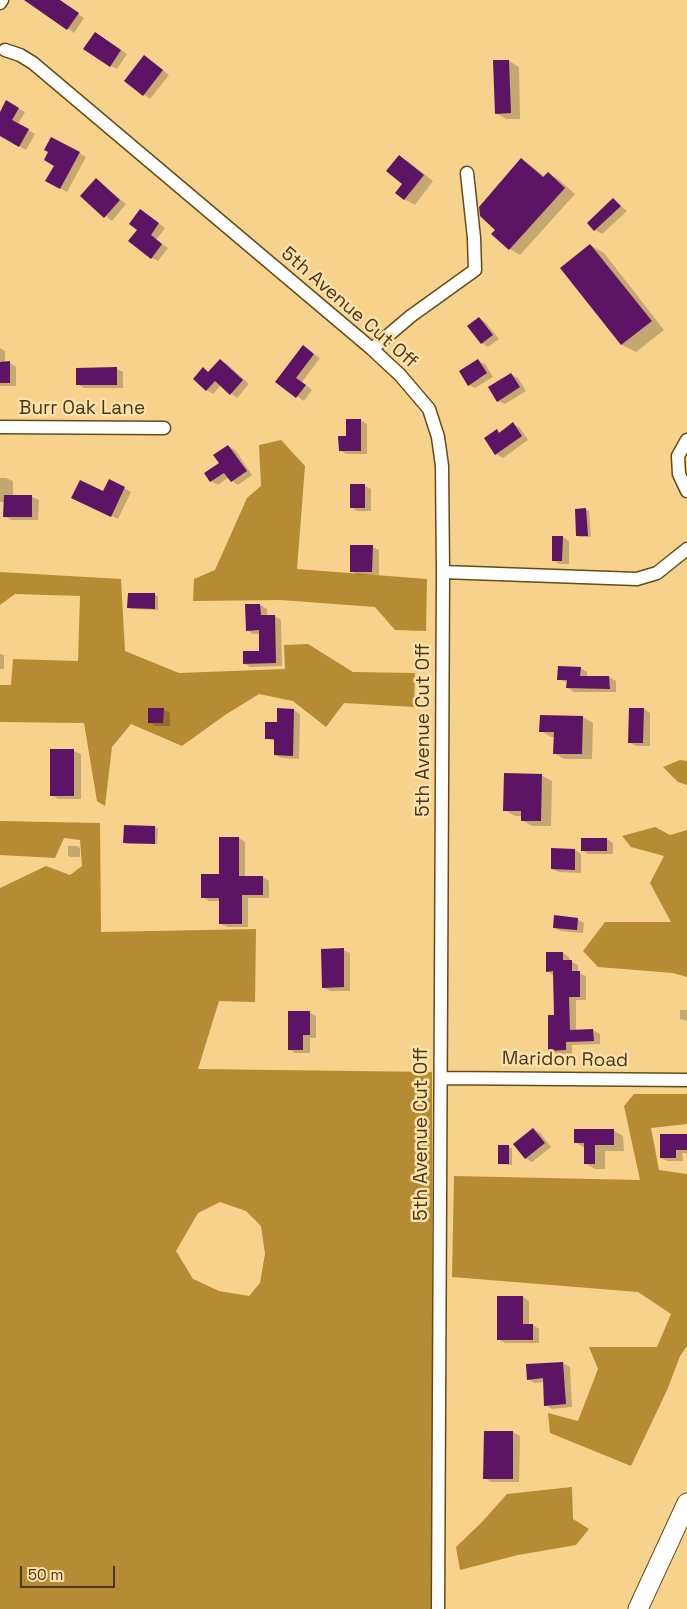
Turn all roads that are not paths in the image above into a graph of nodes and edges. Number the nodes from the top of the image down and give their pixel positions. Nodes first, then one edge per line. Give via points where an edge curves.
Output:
1 (2, 48) edge
2 (467, 173) dead end
3 (372, 349) junction
4 (0, 427) edge
5 (164, 428) dead end
6 (687, 440) edge
7 (687, 491) edge
8 (687, 549) edge
9 (443, 572) junction
10 (442, 1078) junction
11 (687, 1080) edge
12 (687, 1503) edge
13 (438, 1609) edge
14 (638, 1609) edge

1 - 3 street, 5th Avenue Cut Off via 33,63
2 - 3 street via 475,270
3 - 9 street, 5th Avenue Cut Off via 429,409 438,437 442,466
4 - 5 street, Burr Oak Lane
6 - 7 street via 678,456 679,474
8 - 9 street via 657,573 637,579
9 - 10 street, 5th Avenue Cut Off
10 - 11 street, Maridon Road
10 - 13 street, 5th Avenue Cut Off
12 - 14 highway

